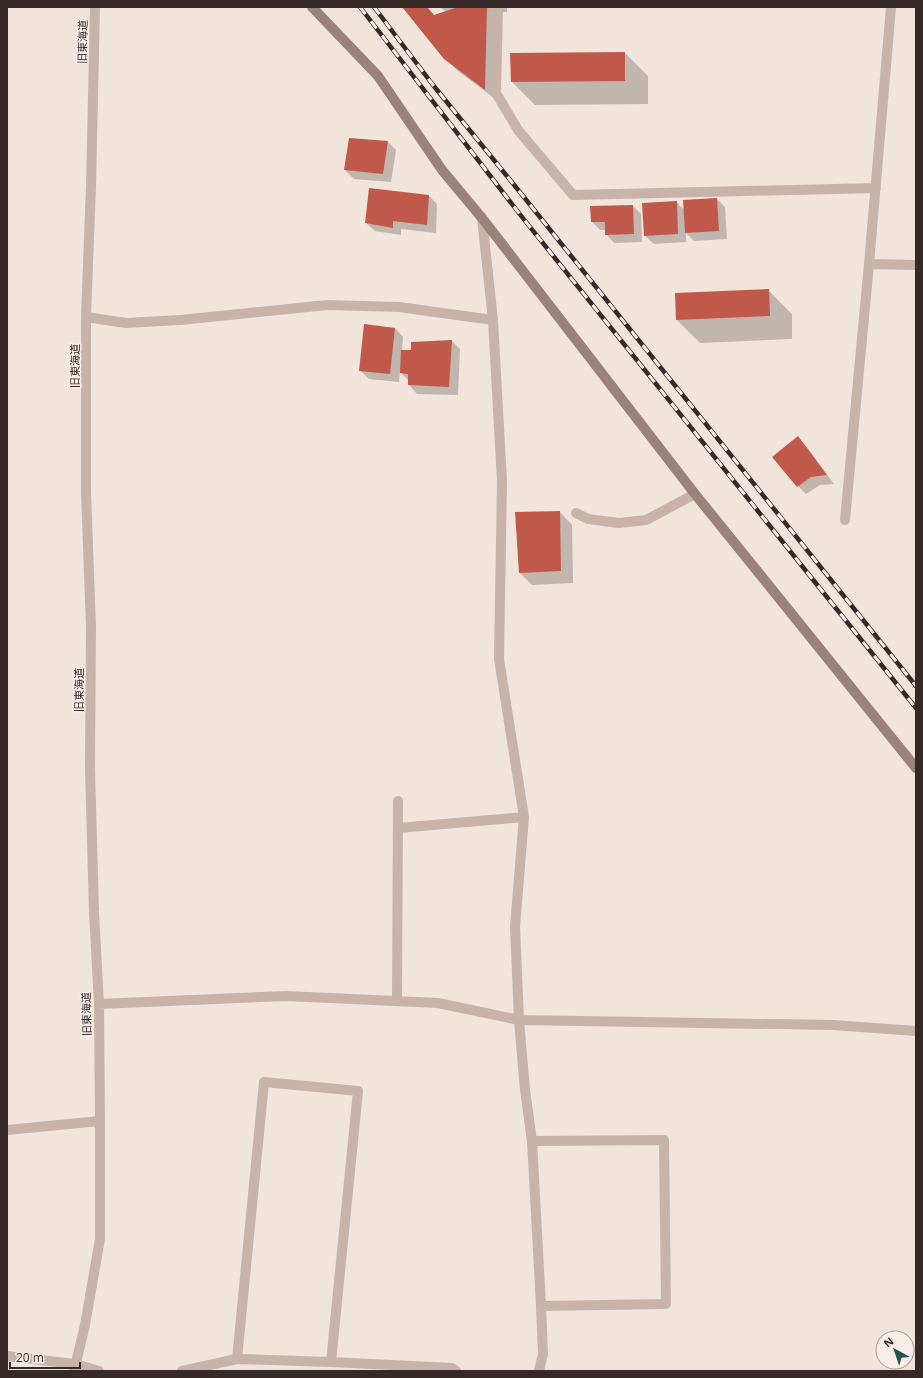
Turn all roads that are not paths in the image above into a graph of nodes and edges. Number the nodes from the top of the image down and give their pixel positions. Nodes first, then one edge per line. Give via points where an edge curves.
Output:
1 (95, 7) edge
2 (312, 7) edge
3 (498, 7) edge
4 (891, 7) edge
5 (876, 188) junction
6 (482, 218) junction
7 (869, 264) junction
8 (916, 265) edge
9 (86, 317) junction
10 (493, 320) junction
11 (695, 494) junction
12 (576, 513) dead end
13 (845, 520) dead end
14 (916, 768) edge
15 (398, 801) dead end
16 (524, 817) junction
17 (398, 828) junction
18 (397, 1001) junction
19 (99, 1004) junction
20 (519, 1020) junction
21 (916, 1031) edge
22 (100, 1121) junction
23 (7, 1130) edge
24 (532, 1141) junction
25 (541, 1306) junction
26 (7, 1356) edge
27 (237, 1359) junction
28 (332, 1362) junction
29 (75, 1368) edge
30 (99, 1371) edge
31 (182, 1371) edge
32 (456, 1371) edge
33 (539, 1371) edge

1 - 9 street, 旧東海道
2 - 6 street via 378,76 442,170
3 - 5 street via 496,93 518,130 573,195
4 - 5 street
5 - 7 street
6 - 10 street
6 - 11 street
7 - 8 street
7 - 13 street
9 - 10 street via 126,323 327,305 399,307
9 - 19 street, 旧東海道 via 86,492 91,627 90,769
10 - 16 street via 502,481 499,659
11 - 12 street via 646,520 619,523 588,519
11 - 14 street
15 - 17 street
16 - 17 street
16 - 20 street via 515,926
17 - 18 street
18 - 19 street via 286,996
18 - 20 street via 438,1003
19 - 22 street, 旧東海道
20 - 21 street via 833,1025
20 - 24 street
22 - 23 street
22 - 29 street, 旧東海道 via 100,1239
24 - 25 street
24 - 25 street via 664,1140 666,1304
25 - 33 street via 543,1354
26 - 29 street
27 - 28 street
27 - 28 street via 264,1082 358,1091
27 - 31 street
28 - 32 street via 452,1368
29 - 30 street

